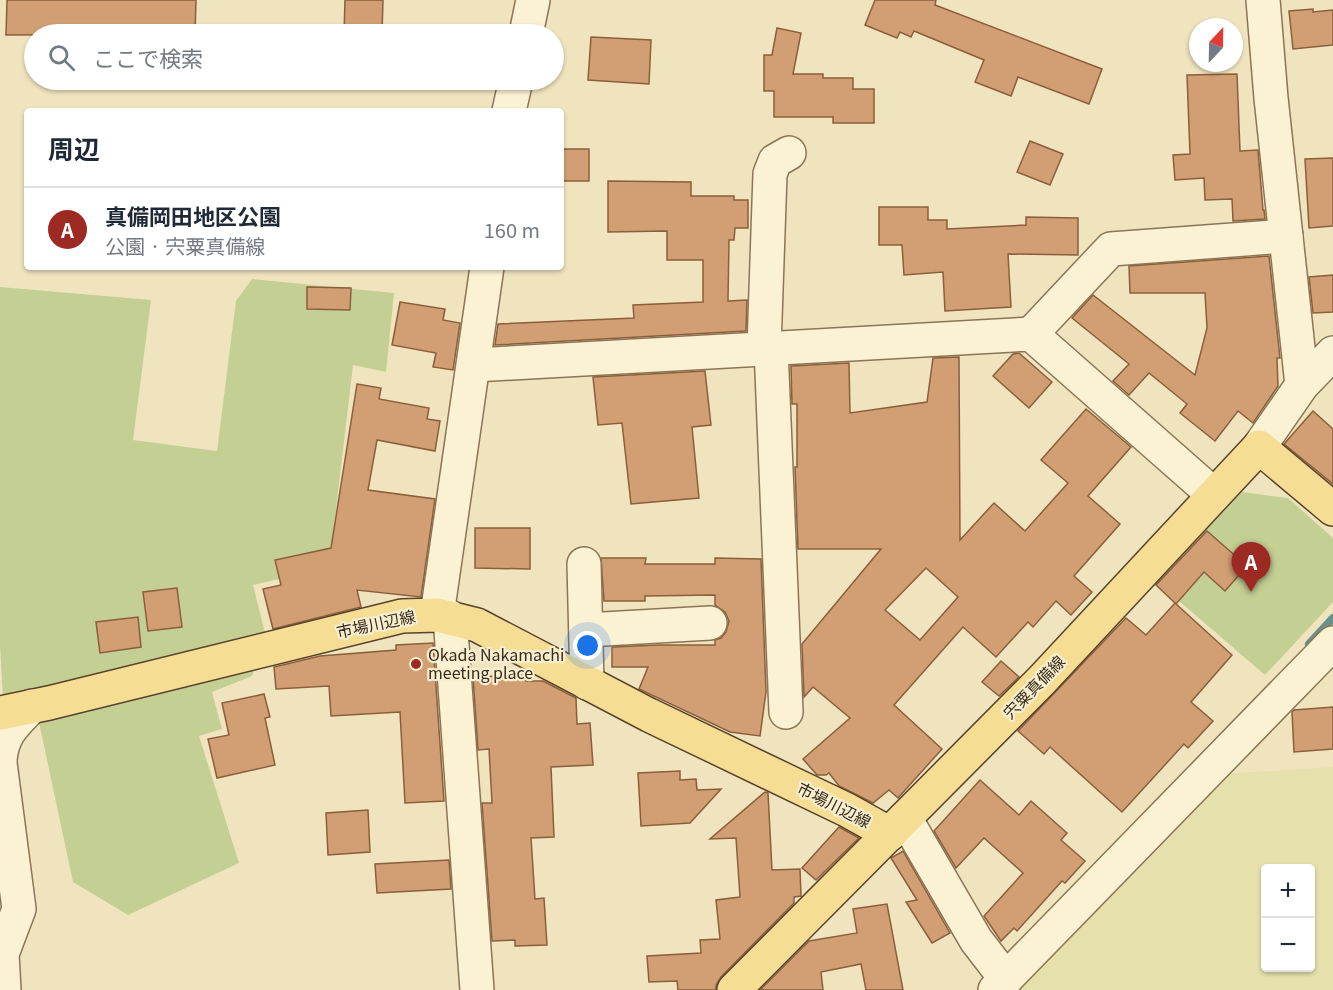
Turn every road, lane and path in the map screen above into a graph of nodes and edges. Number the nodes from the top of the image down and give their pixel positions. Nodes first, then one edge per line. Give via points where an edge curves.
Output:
1 (533, 0) edge
2 (1263, 0) edge
3 (528, 24) edge
4 (514, 90) edge
5 (510, 108) edge
6 (789, 153) dead end
7 (1286, 236) junction
8 (487, 270) edge
9 (1031, 334) junction
10 (767, 348) junction
11 (1333, 353) edge
12 (474, 366) junction
13 (1302, 386) junction
14 (1259, 447) junction
15 (1214, 495) junction
16 (1333, 509) edge
17 (584, 564) dead end
18 (444, 616) junction
19 (710, 623) dead end
20 (586, 630) junction
21 (1333, 643) edge
22 (587, 683) junction
23 (32, 706) junction
24 (0, 712) edge
25 (786, 712) dead end
26 (0, 761) edge
27 (898, 826) junction
28 (999, 976) edge
29 (4, 990) edge
30 (477, 990) edge
31 (734, 990) edge

1 - 3 street
2 - 7 street
4 - 5 street
6 - 10 street via 775,161 770,174
7 - 9 street via 1111,249
7 - 13 street
8 - 12 street
9 - 10 street
9 - 15 street
10 - 12 street
10 - 25 street
11 - 13 street
12 - 18 street
13 - 14 street
14 - 15 main road, 宍粟真備線
14 - 16 main road
15 - 27 main road, 宍粟真備線 via 1042,680
17 - 20 street
18 - 22 main road, 市場川辺線 via 477,625
18 - 23 main road, 市場川辺線 via 402,616
18 - 30 street
19 - 20 street
20 - 22 street
21 - 28 street
22 - 27 main road, 市場川辺線 via 847,810
23 - 24 main road, 市場川辺線
23 - 26 street via 9,730 1,744
26 - 29 street via 19,909 2,954
27 - 28 street
27 - 31 main road, 宍粟真備線

